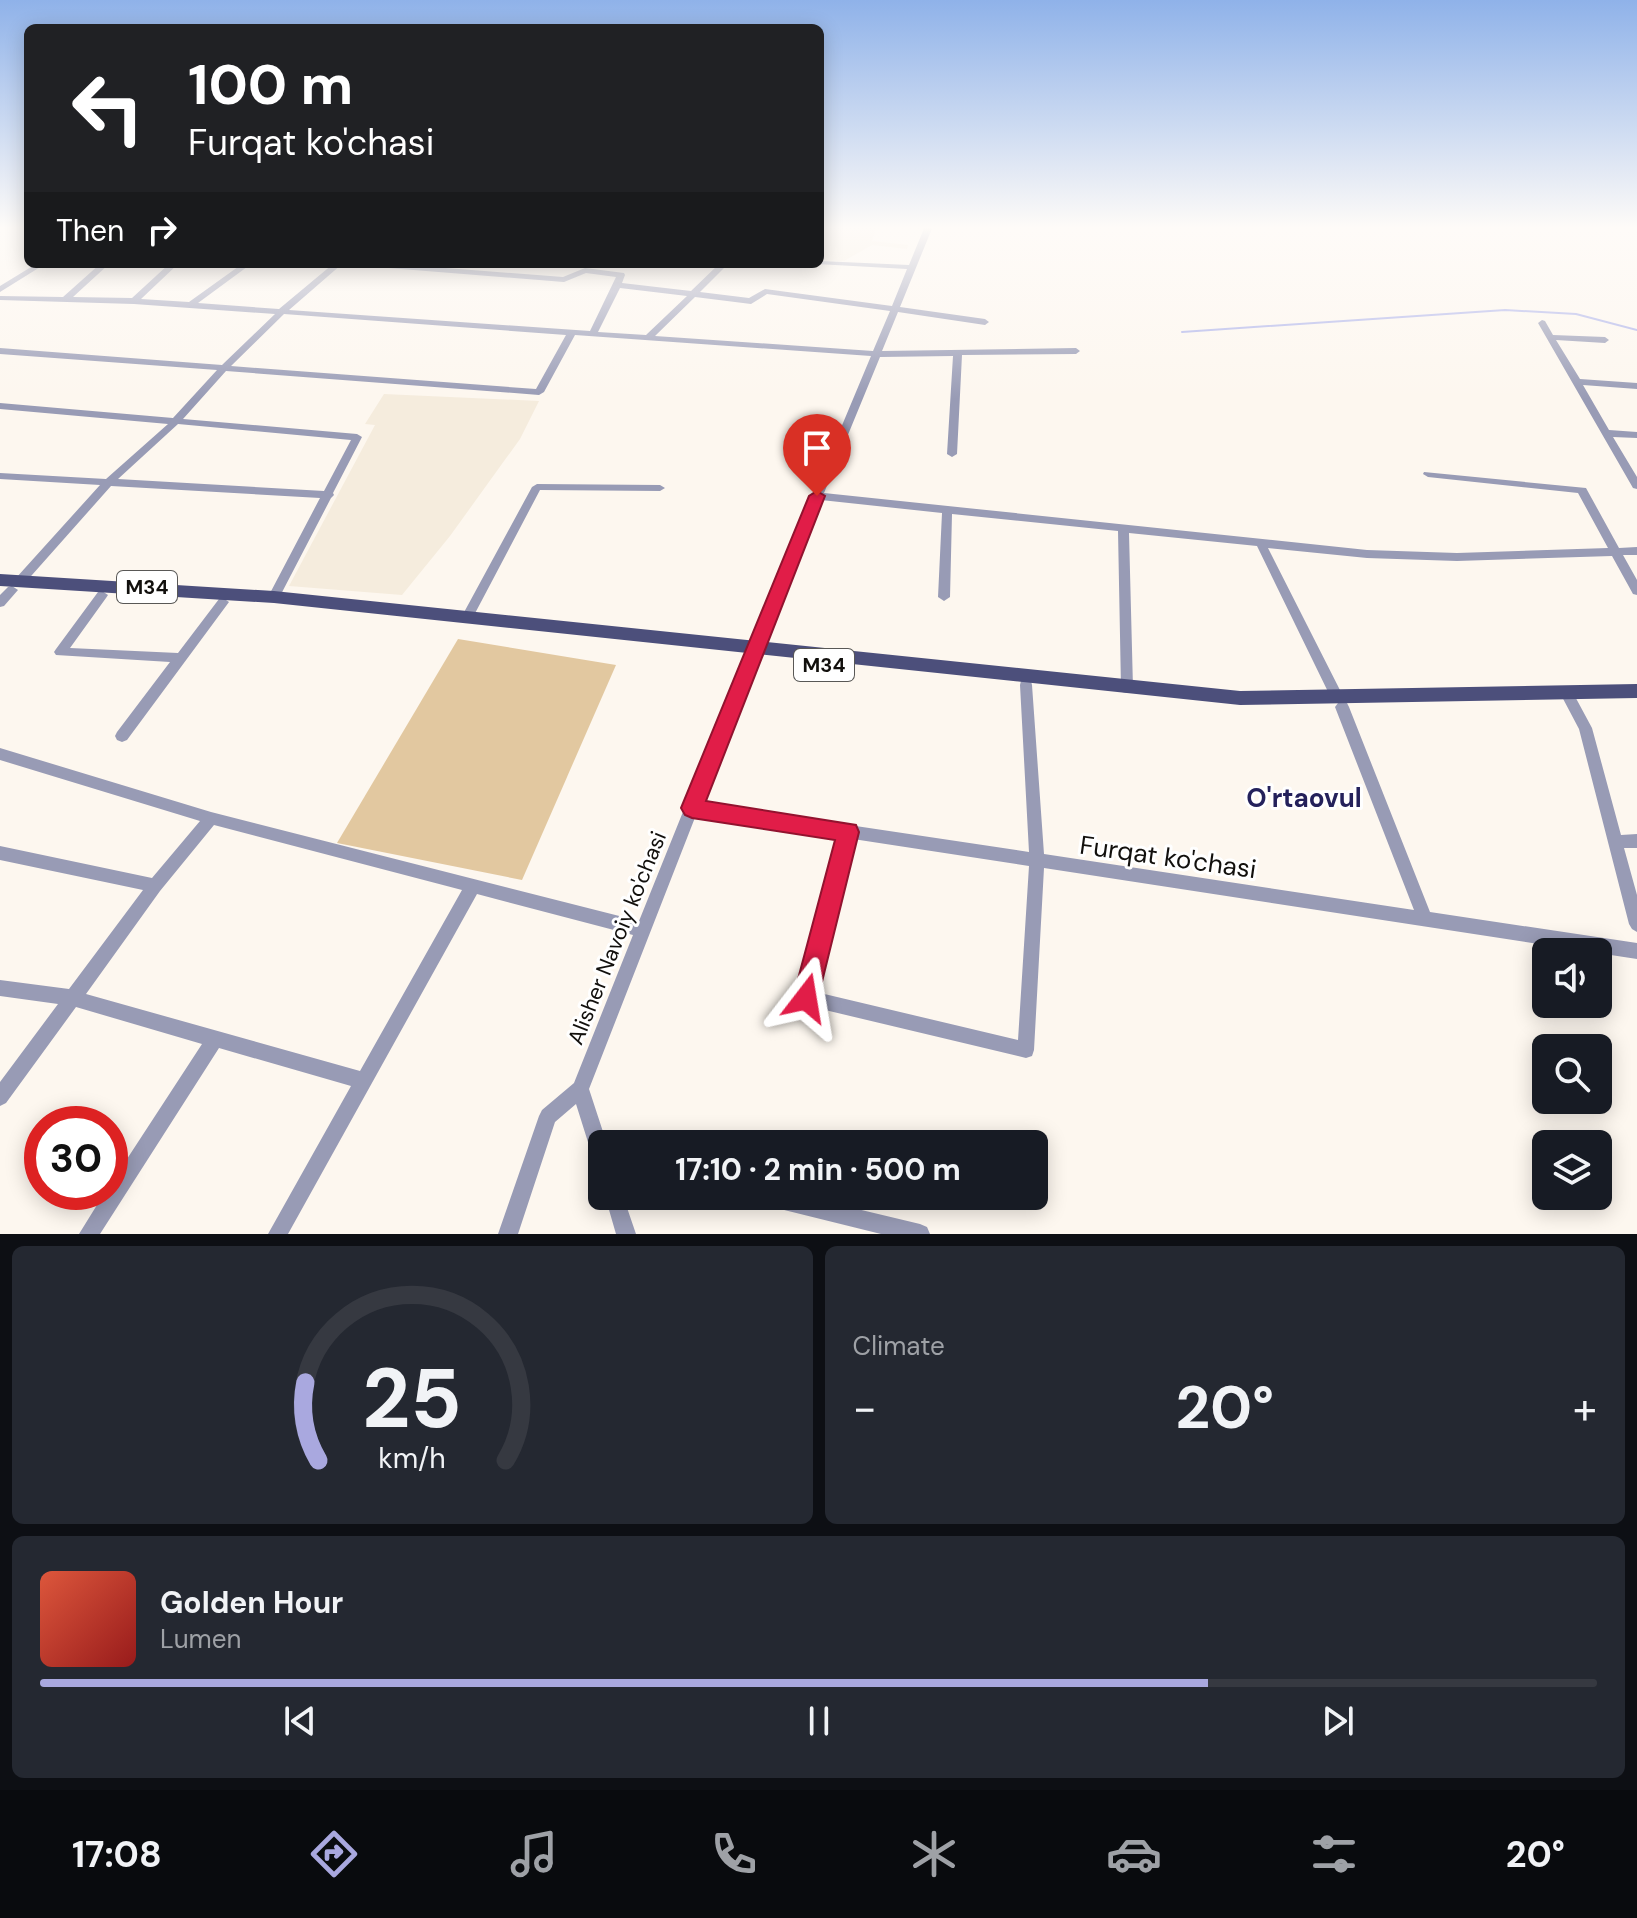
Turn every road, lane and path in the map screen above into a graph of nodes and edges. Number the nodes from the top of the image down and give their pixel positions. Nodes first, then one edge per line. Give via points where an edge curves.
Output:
1 (83, 284) edge
2 (153, 284) edge
3 (220, 284) edge
4 (315, 284) edge
5 (703, 284) edge
6 (904, 284) edge
7 (617, 285) joint
8 (692, 294) junction
9 (0, 298) edge
10 (66, 299) junction
11 (134, 301) junction
12 (189, 306) junction
13 (893, 309) junction
14 (282, 311) junction
15 (985, 322) dead end
16 (1542, 323) dead end
17 (572, 332) junction
18 (593, 333) junction
19 (649, 337) junction
20 (1550, 337) junction
21 (1605, 340) dead end
22 (0, 351) edge
23 (1076, 351) dead end
24 (875, 354) junction
25 (958, 354) junction
26 (225, 367) junction
27 (1576, 382) junction
28 (1637, 386) edge
29 (0, 406) edge
30 (175, 422) junction
31 (1605, 433) junction
32 (1637, 435) edge
33 (952, 454) dead end
34 (1428, 474) dead end
35 (0, 476) edge
36 (109, 482) junction
37 (1637, 486) edge
38 (660, 488) dead end
39 (329, 495) junction
40 (817, 496) junction
41 (947, 510) junction
42 (1123, 529) junction
43 (1261, 544) junction
44 (1613, 551) junction
45 (1637, 551) edge
46 (7, 589) edge
47 (1637, 591) edge
48 (102, 595) junction
49 (274, 597) junction
50 (944, 597) dead end
51 (223, 602) junction
52 (468, 616) junction
53 (753, 653) junction
54 (182, 658) junction
55 (1026, 685) junction
56 (1127, 688) junction
57 (1637, 691) edge
58 (1569, 697) junction
59 (1637, 699) edge
60 (1340, 703) junction
61 (122, 736) dead end
62 (0, 754) edge
63 (692, 808) junction
64 (211, 818) junction
65 (848, 832) junction
66 (1637, 841) edge
67 (1617, 842) junction
68 (0, 853) edge
69 (1037, 861) junction
70 (155, 886) junction
71 (473, 886) junction
72 (1425, 919) junction
73 (1637, 924) edge
74 (643, 930) junction
75 (1637, 951) edge
76 (0, 988) edge
77 (72, 998) junction
78 (216, 1038) junction
79 (363, 1081) junction
80 (580, 1089) junction
81 (0, 1097) edge
82 (593, 1130) edge
83 (618, 1210) edge
84 (821, 1210) edge
85 (89, 1234) edge
86 (278, 1234) edge
87 (508, 1234) edge
88 (626, 1234) edge
89 (920, 1234) edge

1 - 10 street
2 - 11 street
3 - 12 street
4 - 14 street
5 - 8 street
6 - 13 street, Alisher Navoiy ko'chasi
7 - 8 street
7 - 18 street
8 - 13 street via 751,301 765,291
8 - 19 street
9 - 10 street
10 - 11 street
11 - 12 street
12 - 14 street
13 - 15 street
13 - 24 street, Alisher Navoiy ko'chasi
14 - 17 street
14 - 26 street
16 - 20 street
17 - 18 street
17 - 26 street via 539,392
18 - 19 street
19 - 24 street
20 - 21 street
20 - 27 street
22 - 26 street
23 - 25 street
24 - 25 street
24 - 40 street, Alisher Navoiy ko'chasi
25 - 33 street
26 - 30 street
27 - 28 street
27 - 31 street
29 - 30 street
30 - 36 street
30 - 39 street via 357,437
31 - 32 street
31 - 37 street
34 - 44 street via 1582,490
35 - 36 street
36 - 39 street
36 - 46 street
38 - 52 street via 537,487
39 - 49 street
40 - 41 street
40 - 53 street, Alisher Navoiy ko'chasi
41 - 42 street
41 - 50 street
42 - 43 street
42 - 56 street
43 - 44 street via 1457,557
43 - 60 street
44 - 45 street
44 - 47 street
46 - 48 main road, M34
46 - 49 main road, M34
48 - 51 main road, M34
48 - 54 street via 60,652
49 - 52 main road, M34
51 - 53 main road, M34
51 - 54 street
52 - 53 main road, M34
53 - 55 main road, M34
53 - 56 main road, M34
53 - 63 street, Alisher Navoiy ko'chasi
54 - 61 street
55 - 60 main road, M34 via 1212,705
55 - 69 street
56 - 60 main road, M34
57 - 58 main road, M34
58 - 59 main road, M34
58 - 60 main road, M34
58 - 67 street via 1585,728
60 - 72 street
62 - 64 street
63 - 65 street, Furqat ko'chasi
63 - 74 street, Alisher Navoiy ko'chasi
64 - 70 street
64 - 71 street
65 - 69 street, Furqat ko'chasi
65 - 69 street via 806,998 1026,1050
66 - 67 street
67 - 73 street
68 - 70 street
69 - 72 street, Furqat ko'chasi
70 - 77 street
71 - 74 street
71 - 79 street
72 - 75 street, Furqat ko'chasi
74 - 80 street, Alisher Navoiy ko'chasi
76 - 77 street
77 - 78 street
77 - 81 street
78 - 79 street
78 - 85 street
79 - 86 street
80 - 82 street
80 - 87 street via 548,1116
83 - 88 street
84 - 89 street

